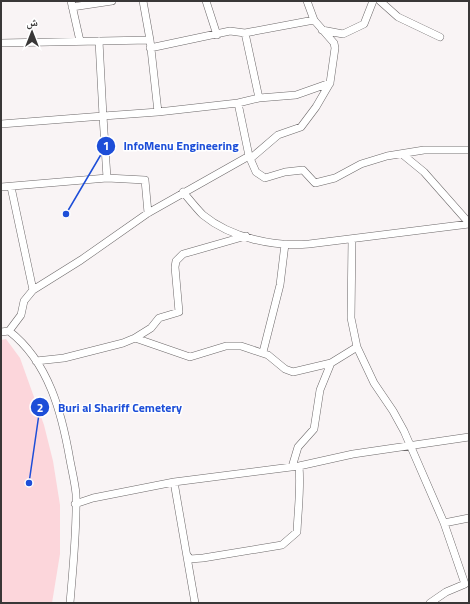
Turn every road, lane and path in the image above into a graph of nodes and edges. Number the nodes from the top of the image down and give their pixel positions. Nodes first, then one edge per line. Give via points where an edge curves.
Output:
1 (112, 1) edge
2 (143, 1) edge
3 (206, 1) edge
4 (306, 1) edge
5 (373, 1) edge
6 (380, 1) edge
7 (72, 4) edge
8 (314, 20) junction
9 (321, 30) junction
10 (245, 32) junction
11 (217, 34) junction
12 (440, 37) dead end
13 (150, 40) junction
14 (80, 41) junction
15 (99, 41) junction
16 (1, 43) edge
17 (150, 48) junction
18 (330, 82) junction
19 (259, 98) junction
20 (238, 103) junction
21 (158, 112) junction
22 (103, 116) junction
23 (1, 124) edge
24 (469, 150) edge
25 (402, 154) junction
26 (249, 157) junction
27 (107, 178) junction
28 (11, 187) junction
29 (1, 188) edge
30 (183, 192) junction
31 (148, 213) junction
32 (469, 224) edge
33 (246, 236) junction
34 (352, 239) junction
35 (285, 244) junction
36 (34, 290) junction
37 (1, 332) edge
38 (9, 332) junction
39 (135, 338) junction
40 (357, 347) junction
41 (263, 352) junction
42 (36, 361) junction
43 (331, 363) junction
44 (469, 437) edge
45 (409, 446) junction
46 (295, 467) junction
47 (174, 482) junction
48 (76, 504) junction
49 (469, 518) edge
50 (444, 523) junction
51 (187, 555) junction
52 (467, 584) edge
53 (70, 603) edge
54 (195, 603) edge
55 (430, 603) edge

1 - 7 street
2 - 13 street
3 - 11 street
4 - 8 street
5 - 9 street via 364,24 343,34
6 - 12 street via 398,17
7 - 14 street
8 - 9 street
8 - 10 street
9 - 18 street via 334,43 335,48
10 - 11 street via 230,31
10 - 19 street
11 - 17 street
13 - 15 street
13 - 17 street
14 - 15 street
14 - 16 street
15 - 22 street
17 - 21 street
18 - 19 street via 296,95
18 - 26 street via 301,127 278,135
19 - 20 street
20 - 21 street
20 - 26 street
21 - 22 street
22 - 23 street
22 - 27 street
24 - 25 street via 424,150
25 - 26 street via 373,160 335,178 315,183 304,170 265,178 256,172
25 - 32 street via 424,172
26 - 30 street
27 - 28 street
27 - 31 street via 145,180
28 - 29 street
28 - 36 street
30 - 31 street
30 - 33 street via 202,214
31 - 36 street
32 - 34 street
33 - 35 street
33 - 39 street via 183,254 175,266 179,312 159,318 151,328
34 - 35 street
34 - 40 street via 351,318
35 - 41 street via 280,286
36 - 38 street via 24,301 21,315
37 - 38 street
38 - 42 street via 25,344
39 - 41 street via 190,357 226,346 241,346
39 - 42 street via 64,358
40 - 43 street
40 - 45 street via 365,368 399,421
41 - 43 street via 285,370 293,372
42 - 48 street via 54,394 63,426
43 - 46 street via 320,390 314,429 298,447
44 - 45 street
45 - 46 street via 353,454
45 - 50 street
46 - 47 street
46 - 51 street via 301,488 297,532 289,540 282,544 203,558 190,559
47 - 48 street
47 - 51 street
48 - 53 street
49 - 50 street
50 - 52 street
51 - 54 street
52 - 55 street via 446,592

